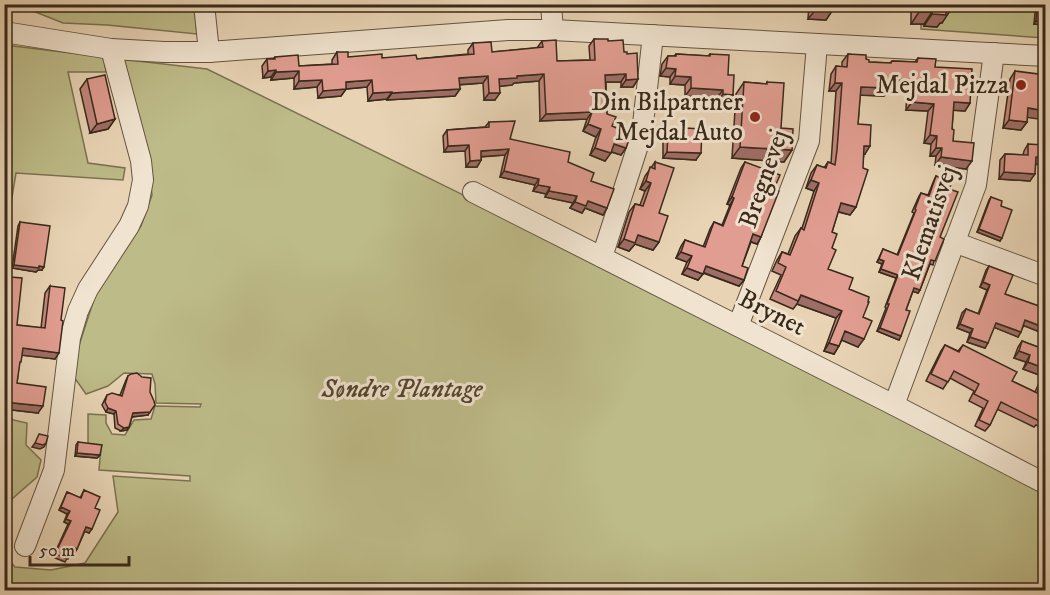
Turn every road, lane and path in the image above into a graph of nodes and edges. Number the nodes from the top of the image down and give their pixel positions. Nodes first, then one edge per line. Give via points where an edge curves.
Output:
1 (204, 4) edge
2 (551, 4) edge
3 (553, 30) junction
4 (4, 32) edge
5 (653, 35) junction
6 (817, 44) junction
7 (111, 49) junction
8 (208, 52) junction
9 (994, 53) junction
10 (1046, 57) edge
11 (474, 192) dead end
12 (954, 242) junction
13 (602, 257) junction
14 (1046, 276) edge
15 (738, 326) junction
16 (894, 405) junction
17 (1046, 484) edge
18 (25, 546) dead end

1 - 8 street
2 - 3 street
3 - 5 street
3 - 8 street
4 - 7 street
5 - 6 street
5 - 13 street via 642,133
6 - 9 street
6 - 15 street, Bregnevej via 809,141
7 - 8 street
7 - 18 street via 143,180 129,226 78,311 70,338 54,470
9 - 10 street
9 - 12 street, Klematisvej via 976,185
11 - 13 street, Brynet
12 - 14 street
12 - 16 street, Klematisvej
13 - 15 street, Brynet
15 - 16 street, Brynet
16 - 17 street, Brynet

